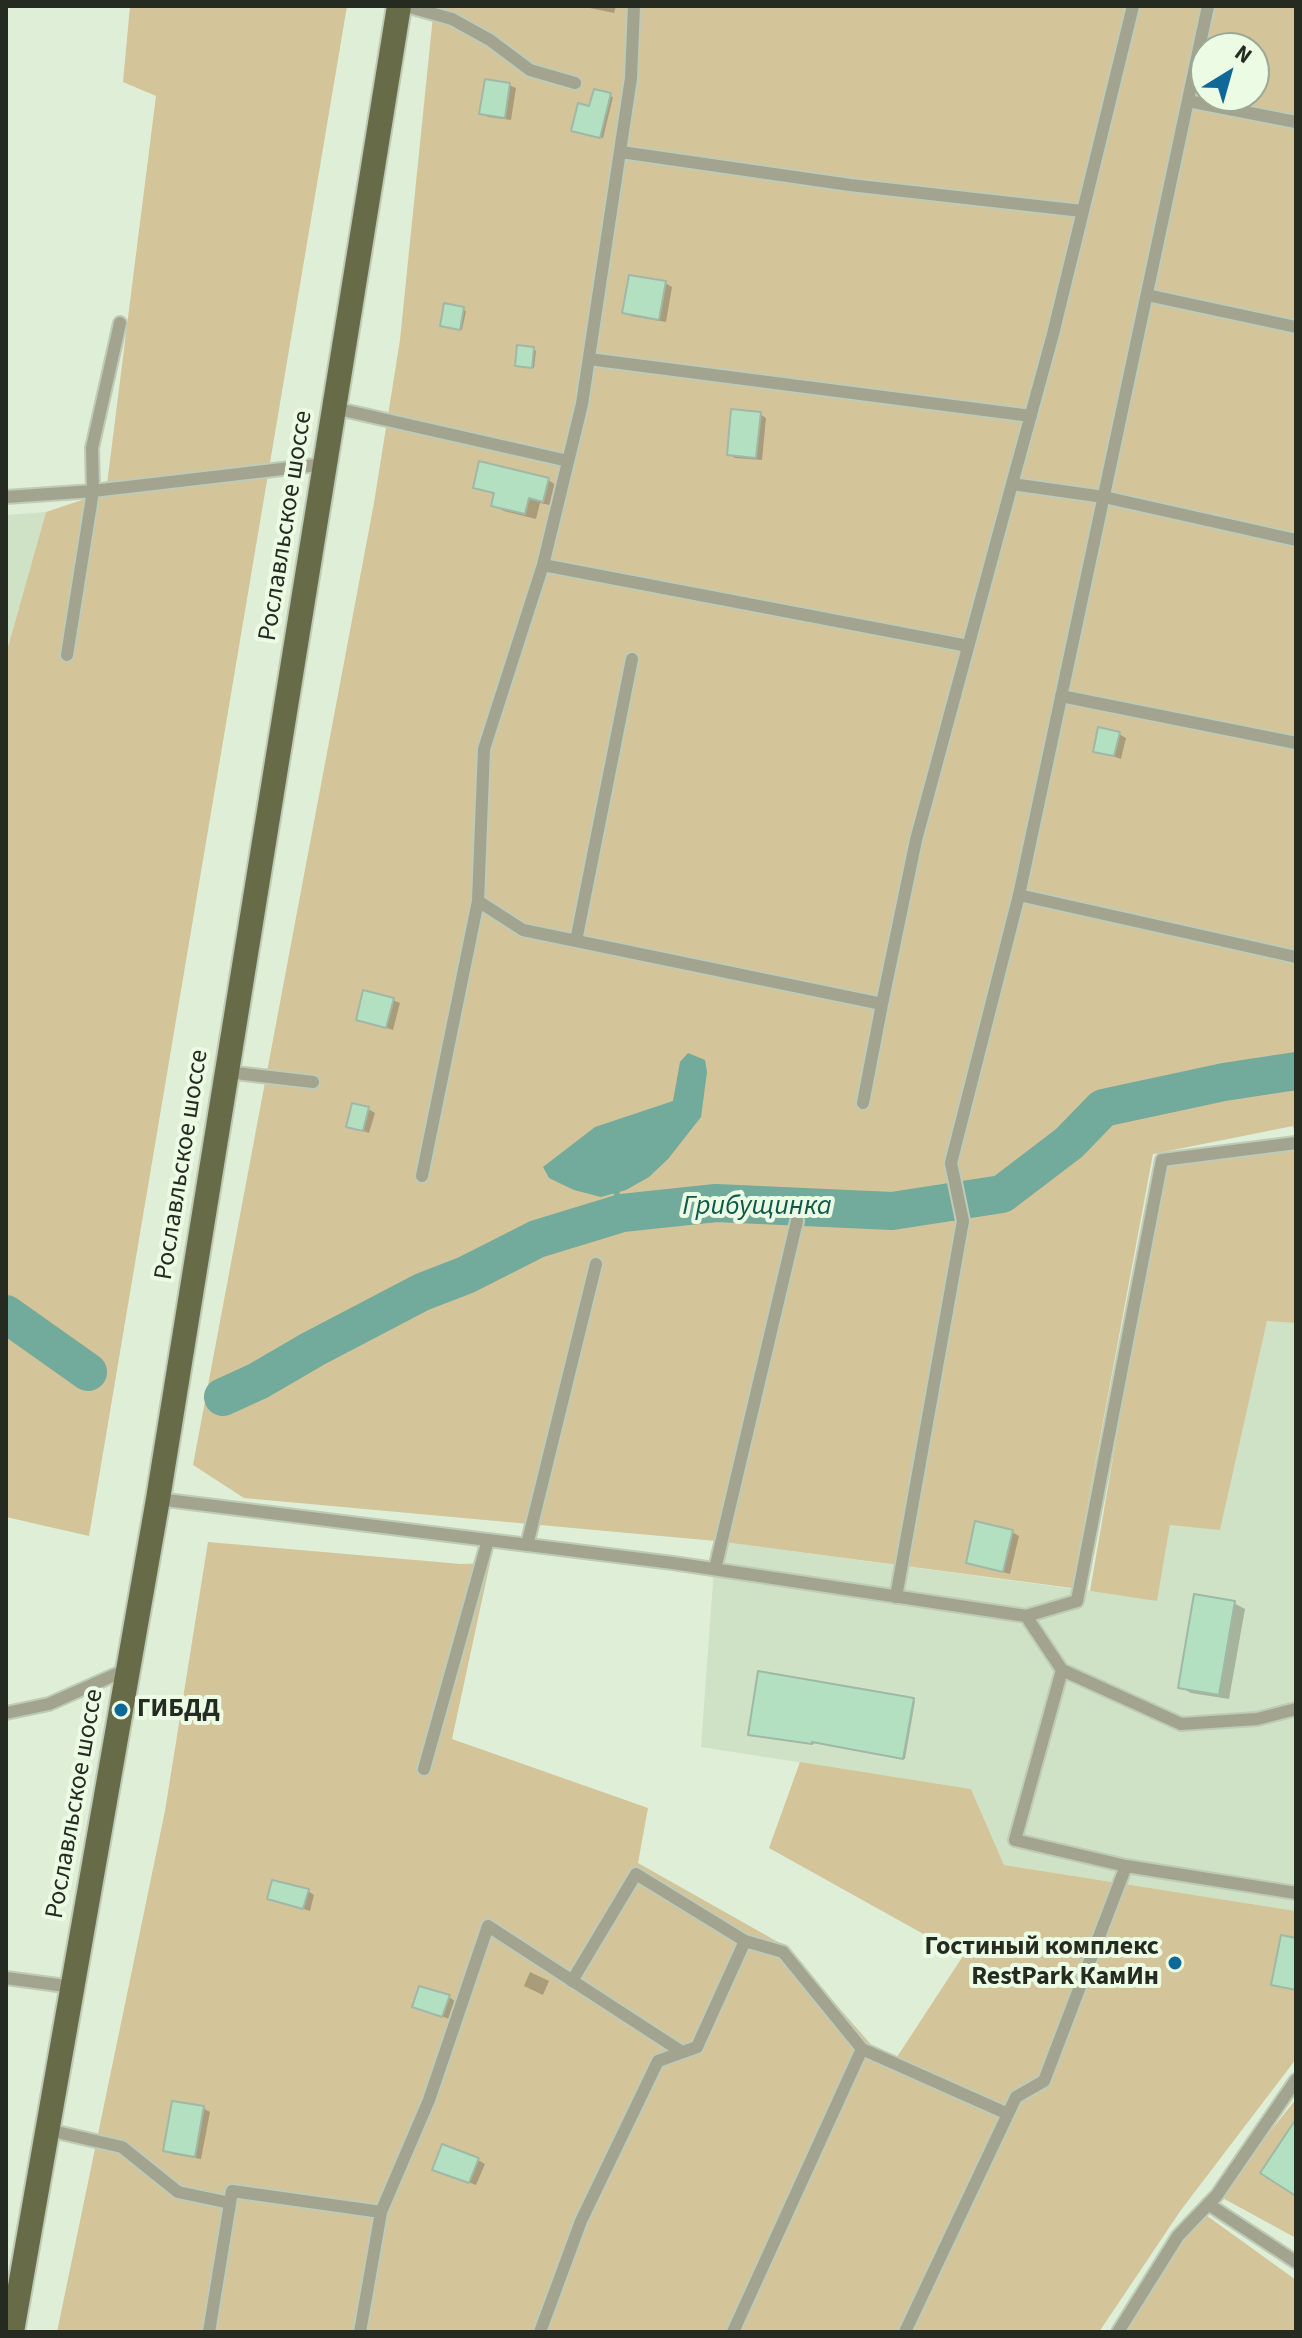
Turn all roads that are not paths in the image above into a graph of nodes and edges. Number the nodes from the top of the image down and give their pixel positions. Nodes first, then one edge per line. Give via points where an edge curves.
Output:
1 (399, 6) edge
2 (406, 6) edge
3 (634, 6) edge
4 (1133, 6) edge
5 (1208, 6) edge
6 (575, 83) dead end
7 (1188, 101) junction
8 (1296, 122) edge
9 (621, 152) junction
10 (1082, 211) junction
11 (1147, 295) junction
12 (120, 323) dead end
13 (1296, 327) edge
14 (589, 359) junction
15 (334, 408) junction
16 (1031, 416) junction
17 (568, 461) junction
18 (325, 464) junction
19 (1012, 484) junction
20 (93, 491) junction
21 (6, 497) edge
22 (1104, 497) junction
23 (1296, 540) edge
24 (543, 565) junction
25 (968, 646) junction
26 (67, 655) dead end
27 (632, 659) dead end
28 (1061, 696) junction
29 (1296, 743) edge
30 (1019, 895) junction
31 (478, 901) junction
32 (576, 941) junction
33 (1296, 957) edge
34 (882, 1004) junction
35 (227, 1072) junction
36 (313, 1082) dead end
37 (863, 1103) dead end
38 (1296, 1143) edge
39 (422, 1176) dead end
40 (797, 1221) dead end
41 (596, 1264) dead end
42 (158, 1499) junction
43 (488, 1540) junction
44 (527, 1545) junction
45 (715, 1569) junction
46 (896, 1597) junction
47 (1026, 1616) junction
48 (128, 1669) junction
49 (1062, 1670) junction
50 (1296, 1709) edge
51 (6, 1713) edge
52 (424, 1769) dead end
53 (1126, 1866) junction
54 (1296, 1893) edge
55 (745, 1941) junction
56 (6, 1978) edge
57 (572, 1981) junction
58 (73, 1987) junction
59 (862, 2049) junction
60 (682, 2052) junction
61 (1296, 2080) edge
62 (1008, 2114) junction
63 (48, 2130) junction
64 (230, 2203) junction
65 (1208, 2204) junction
66 (381, 2212) junction
67 (1296, 2262) edge
68 (12, 2332) edge
69 (209, 2332) edge
70 (360, 2332) edge
71 (540, 2332) edge
72 (733, 2332) edge
73 (905, 2332) edge
74 (1118, 2332) edge

1 - 15 main road, Рославльское шоссе
2 - 6 lane via 452,19 530,70
3 - 9 lane
4 - 10 lane
5 - 7 lane
7 - 8 lane
7 - 11 lane
9 - 10 lane
9 - 14 lane
10 - 16 lane
11 - 13 lane
11 - 22 lane
12 - 20 lane via 92,448
14 - 16 lane
14 - 17 lane
15 - 17 lane
15 - 18 main road, Рославльское шоссе
16 - 19 lane
17 - 24 lane
18 - 20 lane
18 - 35 main road, Рославльское шоссе
19 - 22 lane
19 - 25 lane
20 - 21 lane
20 - 26 lane
22 - 23 lane
22 - 28 lane
24 - 25 lane
24 - 31 lane via 484,749
25 - 34 lane via 916,840
27 - 32 lane
28 - 29 lane
28 - 30 lane
30 - 33 lane
30 - 46 lane via 951,1163 963,1221
31 - 32 lane via 523,930
31 - 39 lane
32 - 34 lane
34 - 37 lane
35 - 36 lane
35 - 42 main road, Рославльское шоссе
38 - 47 lane via 1162,1160 1077,1601
40 - 45 lane
41 - 44 lane
42 - 43 lane
42 - 48 main road, Рославльское шоссе
43 - 44 lane
43 - 52 lane
44 - 45 lane
45 - 46 lane
46 - 47 lane
47 - 49 lane
48 - 51 lane via 49,1704
48 - 58 main road, Рославльское шоссе
49 - 50 lane via 1181,1724 1257,1719
49 - 53 lane via 1015,1840
53 - 54 lane
53 - 62 lane via 1044,2081 1016,2097
55 - 57 lane via 636,1874
55 - 59 lane via 783,1952
55 - 60 lane via 697,2047
56 - 58 lane
57 - 60 lane
57 - 66 lane via 488,1926 429,2100
58 - 63 main road, Рославльское шоссе
59 - 62 lane
59 - 72 lane
60 - 71 lane via 658,2061 581,2221
61 - 65 lane
62 - 73 lane
63 - 64 lane via 122,2147 178,2192
63 - 68 main road, Рославльское шоссе
64 - 66 lane via 232,2191
64 - 69 lane
65 - 67 lane
65 - 74 lane via 1178,2236
66 - 70 lane

